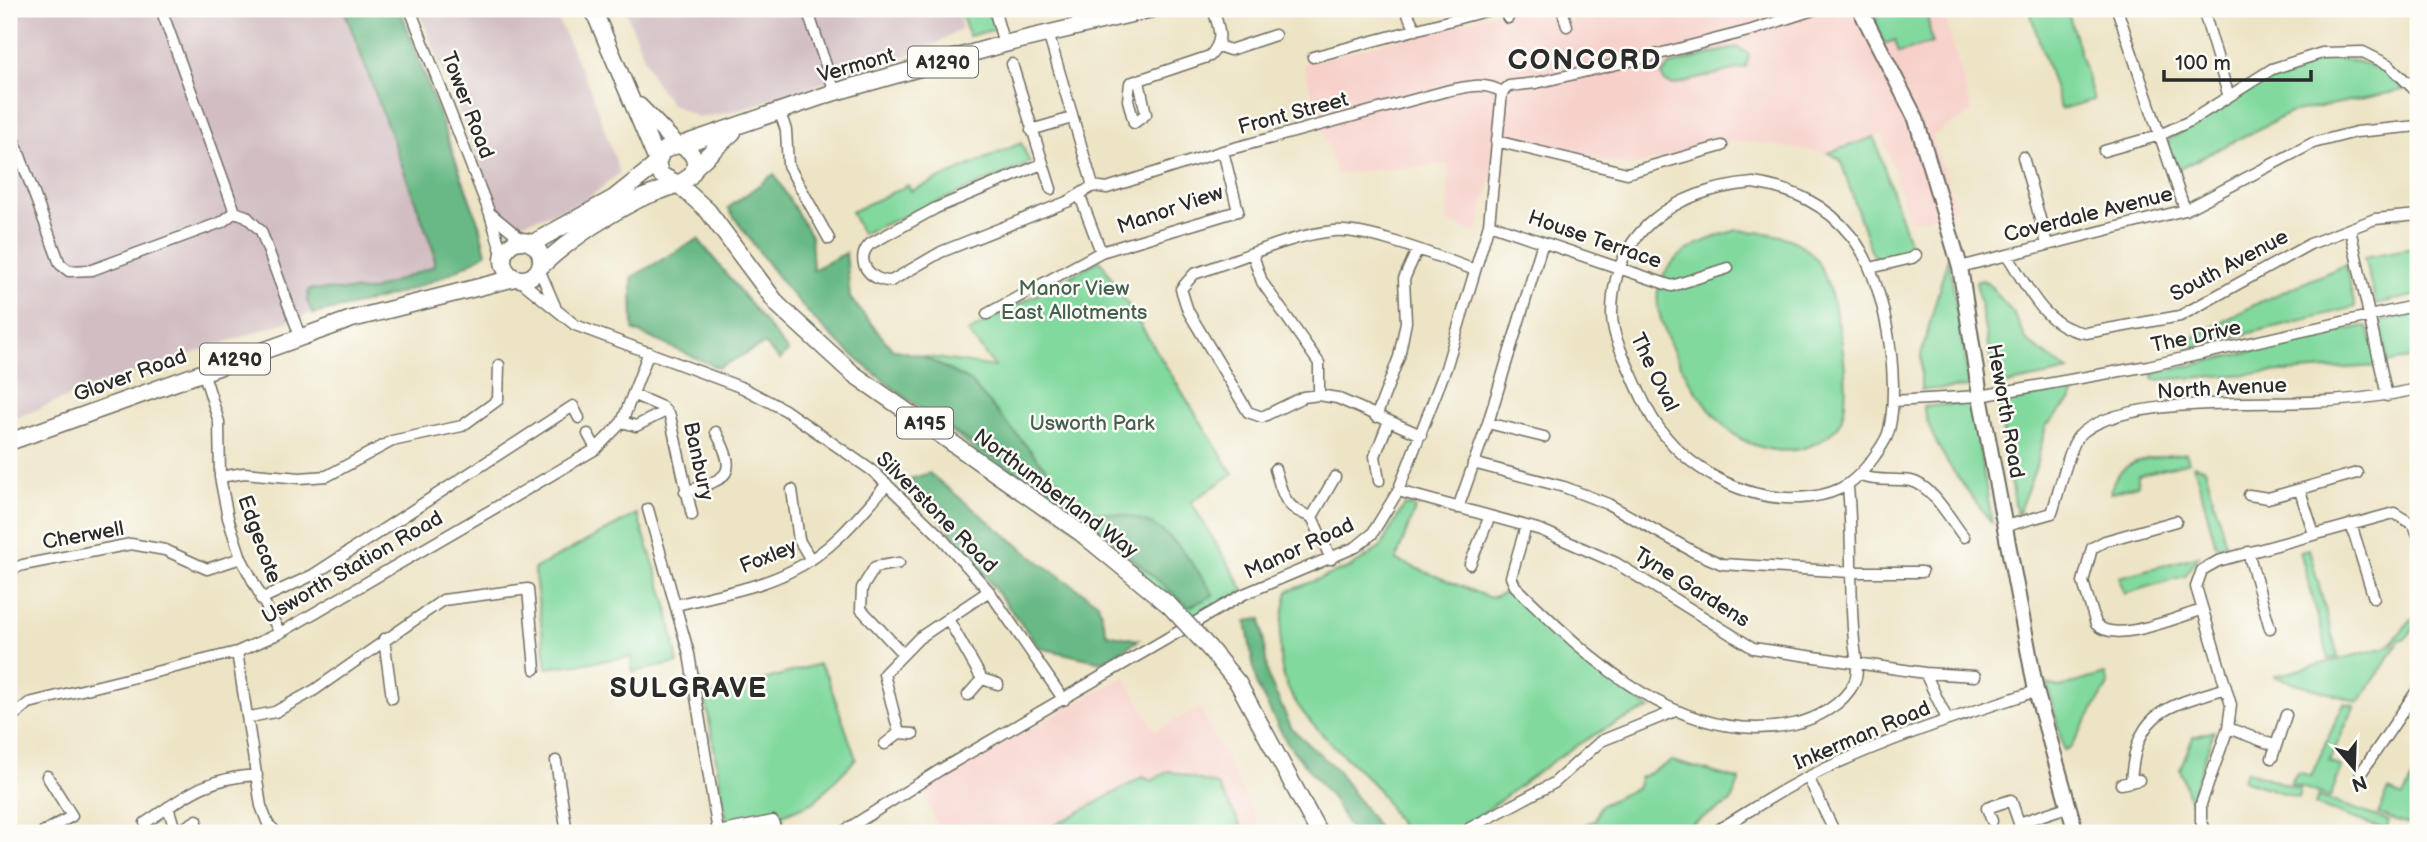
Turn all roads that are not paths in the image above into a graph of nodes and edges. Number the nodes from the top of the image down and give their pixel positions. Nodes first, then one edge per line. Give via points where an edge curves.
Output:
1 (162, 9) edge
2 (410, 9) edge
3 (593, 9) edge
4 (807, 9) edge
5 (994, 9) edge
6 (1152, 9) edge
7 (1213, 9) edge
8 (1405, 9) edge
9 (1493, 9) edge
10 (1562, 9) edge
11 (1816, 9) edge
12 (1860, 9) edge
13 (2117, 9) edge
14 (2203, 9) edge
15 (1567, 26) dead end
16 (1416, 30) junction
17 (1048, 33) junction
18 (1275, 35) dead end
19 (1004, 44) junction
20 (1218, 46) junction
21 (1313, 57) dead end
22 (1012, 64) dead end
23 (1139, 81) dead end
24 (835, 92) junction
25 (1503, 92) junction
26 (2418, 93) edge
27 (2228, 94) junction
28 (633, 99) junction
29 (779, 110) junction
30 (1072, 118) junction
31 (9, 126) edge
32 (2418, 126) edge
33 (737, 128) junction
34 (1031, 130) junction
35 (2160, 135) junction
36 (1496, 141) junction
37 (679, 145) junction
38 (1722, 146) dead end
39 (1223, 151) junction
40 (2104, 151) dead end
41 (2023, 157) dead end
42 (657, 162) junction
43 (1042, 164) junction
44 (694, 169) junction
45 (677, 183) junction
46 (1093, 186) junction
47 (1051, 189) dead end
48 (1080, 196) junction
49 (2185, 210) junction
50 (708, 211) junction
51 (235, 212) junction
52 (490, 214) junction
53 (2418, 215) edge
54 (1489, 224) junction
55 (2350, 229) junction
56 (830, 239) dead end
57 (1543, 242) junction
58 (528, 243) junction
59 (2047, 244) junction
60 (1417, 250) junction
61 (1101, 252) junction
62 (1253, 255) junction
63 (1916, 255) dead end
64 (2007, 255) junction
65 (503, 260) junction
66 (1621, 267) junction
67 (1960, 267) junction
68 (539, 268) junction
69 (1728, 268) dead end
70 (1870, 268) junction
71 (1475, 270) junction
72 (516, 278) junction
73 (466, 290) junction
74 (2418, 305) edge
75 (555, 307) junction
76 (987, 314) dead end
77 (2371, 316) junction
78 (300, 336) junction
79 (649, 352) junction
80 (499, 365) dead end
81 (203, 371) junction
82 (2418, 389) edge
83 (634, 395) junction
84 (1319, 396) junction
85 (1980, 396) junction
86 (2387, 396) junction
87 (1893, 401) junction
88 (666, 411) junction
89 (1376, 417) junction
90 (579, 418) dead end
91 (622, 422) junction
92 (1388, 423) junction
93 (1488, 423) junction
94 (716, 432) dead end
95 (588, 434) dead end
96 (1421, 435) junction
97 (1544, 437) dead end
98 (9, 442) edge
99 (596, 449) junction
100 (1473, 463) junction
101 (1275, 469) dead end
102 (2357, 473) dead end
103 (1861, 476) junction
104 (220, 477) junction
105 (1335, 477) dead end
106 (1379, 481) dead end
107 (887, 484) junction
108 (1848, 487) junction
109 (792, 490) dead end
110 (1398, 491) junction
111 (2300, 491) junction
112 (685, 492) junction
113 (2249, 495) dead end
114 (1458, 508) junction
115 (648, 509) dead end
116 (2160, 512) dead end
117 (692, 515) dead end
118 (1490, 516) junction
119 (1312, 517) junction
120 (2176, 521) dead end
121 (2163, 524) junction
122 (2351, 524) junction
123 (1526, 526) junction
124 (2006, 526) junction
125 (2314, 534) junction
126 (2418, 535) edge
127 (1964, 537) dead end
128 (2248, 552) junction
129 (242, 558) junction
130 (1331, 559) junction
131 (811, 560) junction
132 (899, 562) dead end
133 (1471, 564) dead end
134 (9, 570) edge
135 (1850, 572) junction
136 (1922, 572) dead end
137 (2381, 579) dead end
138 (2368, 583) junction
139 (989, 591) junction
140 (2374, 598) dead end
141 (261, 599) junction
142 (676, 605) junction
143 (2202, 610) junction
144 (2277, 613) dead end
145 (2266, 616) junction
146 (948, 619) junction
147 (2270, 628) dead end
148 (280, 633) junction
149 (384, 639) junction
150 (237, 652) junction
151 (902, 653) junction
152 (1856, 663) junction
153 (535, 669) dead end
154 (1926, 673) junction
155 (1975, 676) dead end
156 (982, 679) junction
157 (998, 684) dead end
158 (2226, 688) junction
159 (2418, 690) edge
160 (2036, 691) junction
161 (968, 695) dead end
162 (392, 698) dead end
163 (1064, 700) junction
164 (1673, 712) junction
165 (2286, 715) dead end
166 (250, 718) junction
167 (9, 719) edge
168 (1947, 719) junction
169 (2228, 728) junction
170 (899, 733) junction
171 (914, 734) dead end
172 (885, 744) dead end
173 (2276, 746) junction
174 (2272, 758) dead end
175 (556, 761) dead end
176 (2361, 773) dead end
177 (257, 775) junction
178 (47, 776) dead end
179 (1808, 777) junction
180 (2130, 782) dead end
181 (169, 807) junction
182 (2067, 807) junction
183 (197, 820) dead end
184 (1992, 821) dead end
185 (145, 823) dead end
186 (1470, 828) dead end
187 (42, 833) edge
188 (277, 833) edge
189 (567, 833) edge
190 (776, 833) edge
191 (841, 833) edge
192 (1319, 833) edge
193 (1713, 833) edge
194 (1835, 833) edge
195 (2076, 833) edge
196 (2207, 833) edge

1 - 51 street
2 - 52 street, Tower Road
3 - 28 main road, A195
4 - 24 street
5 - 19 street
6 - 17 main road, Vermont / A1290
7 - 20 street via 1222,37
8 - 16 street
9 - 16 street
10 - 15 street
11 - 25 street via 1584,73 1509,86
12 - 67 street, Heworth Road via 1916,119
13 - 35 street
14 - 27 street
16 - 21 street
17 - 19 main road, Vermont / A1290
17 - 30 street
18 - 20 street via 1230,50
19 - 24 main road, Vermont / A1290
20 - 23 street via 1197,62
22 - 34 street
24 - 29 main road, Vermont / A1290
25 - 36 street, Manor Road
25 - 39 street, Front Street via 1491,85 1458,89
26 - 27 street via 2389,65 2363,52 2339,51 2272,69
27 - 35 street via 2190,121
28 - 37 main road, A195
28 - 42 main road, A195
29 - 33 main road, Vermont / A1290
29 - 56 street via 786,131 788,165
30 - 34 street
30 - 46 street
31 - 51 street via 60,264 69,271 92,270 118,261 222,222
32 - 49 street, Coverdale Avenue via 2356,132 2312,143
33 - 37 main road, Vermont / A1290
33 - 44 main road, Vermont / A1290
34 - 43 street
35 - 40 street
35 - 49 street
36 - 38 street via 1627,173
36 - 54 street, Manor Road
37 - 42 main road via 666,148
37 - 44 main road, A195 via 691,151
39 - 46 street, Front Street via 1107,188
39 - 61 street, Manor View via 1238,211
41 - 59 street
42 - 45 main road, A195 via 661,175
42 - 58 main road, A1290 via 614,198
43 - 47 street
43 - 48 street via 936,208 870,244 864,250 868,273 891,281 962,242
44 - 45 main road via 688,179
44 - 50 main road, Northumberland Way / A195
45 - 50 main road, Northumberland Way / A195
45 - 68 main road, A1290 via 580,233
46 - 48 street
48 - 61 street
49 - 59 street, Coverdale Avenue
50 - 192 main road, Northumberland Way / A195, bridge via 778,305 852,373 1080,534 1170,607 1238,683
51 - 78 street via 261,231
52 - 58 street
52 - 65 street, Tower Road
53 - 55 street, South Avenue via 2375,219
54 - 57 street, House Terrace
54 - 71 street, Manor Road
55 - 64 street, South Avenue via 2258,270 2180,316 2086,332 2071,331 2046,316
55 - 77 street
57 - 66 street, House Terrace
57 - 93 street
58 - 65 main road, A1290 via 509,247
58 - 68 main road via 541,256
59 - 64 street, Coverdale Avenue
60 - 62 street via 1337,230
60 - 71 street
60 - 89 street via 1404,279 1406,322 1399,357
61 - 76 street
62 - 84 street via 1262,282 1319,363
62 - 84 street via 1194,274 1181,289 1188,311 1248,412 1262,417 1303,397
63 - 70 street
64 - 67 street, Coverdale Avenue
65 - 72 main road
65 - 73 main road, Glover Road / A1290
66 - 69 street, House Terrace via 1672,286
66 - 70 street, The Oval via 1632,240 1654,217 1717,188 1753,183 1795,192 1829,213 1852,237
66 - 108 street, The Oval via 1612,317 1616,340 1654,420 1690,460 1727,484 1769,498 1808,497
67 - 85 street, Heworth Road
68 - 72 main road, A1290 via 531,277
68 - 75 street
70 - 87 street, The Oval via 1886,327
71 - 96 street, Manor Road
72 - 73 main road, Glover Road / A1290
72 - 75 street, Silverstone Road
73 - 78 main road, Glover Road / A1290
74 - 77 street, The Drive
75 - 79 street, Silverstone Road via 587,330
77 - 85 street, The Drive via 2160,364
77 - 86 street
78 - 81 main road, Glover Road / A1290
79 - 83 street, Usworth Station Road
79 - 107 street, Silverstone Road via 743,388 785,410
80 - 104 street via 498,400 462,426 392,442 327,477 243,473
81 - 98 main road, Glover Road / A1290
81 - 104 street, Edgecote via 219,422
82 - 86 street, North Avenue
83 - 88 street, Banbury
83 - 91 street, Usworth Station Road
84 - 89 street via 1337,398
85 - 87 street, The Drive
85 - 124 street, Heworth Road
86 - 124 street, North Avenue via 2194,404 2101,419 2072,446 2052,513
87 - 103 street, The Oval via 1889,432
88 - 91 street via 636,426
88 - 112 street, Banbury via 679,449
89 - 92 street
90 - 141 street via 573,406 313,575
91 - 99 street, Usworth Station Road
92 - 96 street
92 - 106 street via 1375,456
93 - 97 street
93 - 100 street
94 - 112 street via 730,459 729,468 716,481
95 - 99 street
96 - 110 street, Manor Road
99 - 148 street, Usworth Station Road
100 - 114 street
100 - 135 street via 1608,504 1723,564
101 - 119 street via 1293,511
102 - 111 street
103 - 108 street, The Oval
103 - 127 street via 1874,481 1913,481 1929,493
104 - 129 street, Edgecote
105 - 119 street
107 - 131 street, Foxley via 844,533
107 - 139 street, Silverstone Road
108 - 135 street
109 - 131 street via 799,540
110 - 114 street, Tyne Gardens
110 - 130 street, Manor Road via 1372,534
111 - 113 street via 2268,498
111 - 125 street
112 - 117 street, Banbury
114 - 118 street, Tyne Gardens
115 - 142 street
116 - 121 street
118 - 123 street, Tyne Gardens
118 - 133 street
119 - 130 street
120 - 121 street
121 - 143 street via 2092,548 2083,582 2096,624 2110,633 2126,632
122 - 125 street
122 - 126 street via 2394,513 2414,525
122 - 138 street
123 - 152 street, Tyne Gardens via 1616,563 1753,648
123 - 164 street via 1511,578 1515,586 1580,649
124 - 160 street, Heworth Road
125 - 128 street
128 - 143 street via 2202,570 2196,587
128 - 145 street
129 - 134 street, Cherwell via 207,569 165,550 118,545
129 - 141 street, Edgecote
130 - 163 street, Manor Road via 1244,594
131 - 142 street, Foxley via 776,578
132 - 151 street via 875,567 862,587 861,609
135 - 136 street
135 - 152 street
137 - 138 street
138 - 140 street
139 - 146 street
139 - 163 street, Silverstone Road
141 - 148 street, Edgecote
142 - 190 street via 689,654 718,832 773,821
143 - 158 street
144 - 145 street
145 - 147 street
146 - 151 street
146 - 156 street
148 - 150 street, Usworth Station Road
149 - 153 street via 443,600 528,589
149 - 162 street
149 - 166 street via 313,691 275,712
150 - 166 street
150 - 167 street, Usworth Station Road via 29,702
151 - 170 street via 884,674
152 - 154 street, Tyne Gardens
152 - 164 street via 1850,689 1809,721 1748,728
154 - 155 street, Tyne Gardens
154 - 168 street
156 - 157 street
156 - 161 street
158 - 169 street via 2231,705
158 - 180 street via 2157,713 2135,755
159 - 176 street via 2380,755
160 - 168 street, Inkerman Road
160 - 182 street, Heworth Road
163 - 191 street, Manor Road
164 - 186 street via 1601,741 1554,783
165 - 173 street via 2286,730
166 - 177 street
168 - 179 street, Inkerman Road
169 - 173 street
169 - 196 street via 2201,804
170 - 171 street
170 - 172 street
173 - 174 street
175 - 189 street
177 - 181 street via 204,784
177 - 188 street via 261,806
178 - 187 street via 72,816
179 - 193 street, Inkerman Road
179 - 194 street
181 - 183 street via 176,833
181 - 185 street
182 - 184 street via 2019,823 2011,800 1987,808
182 - 195 street, Heworth Road

